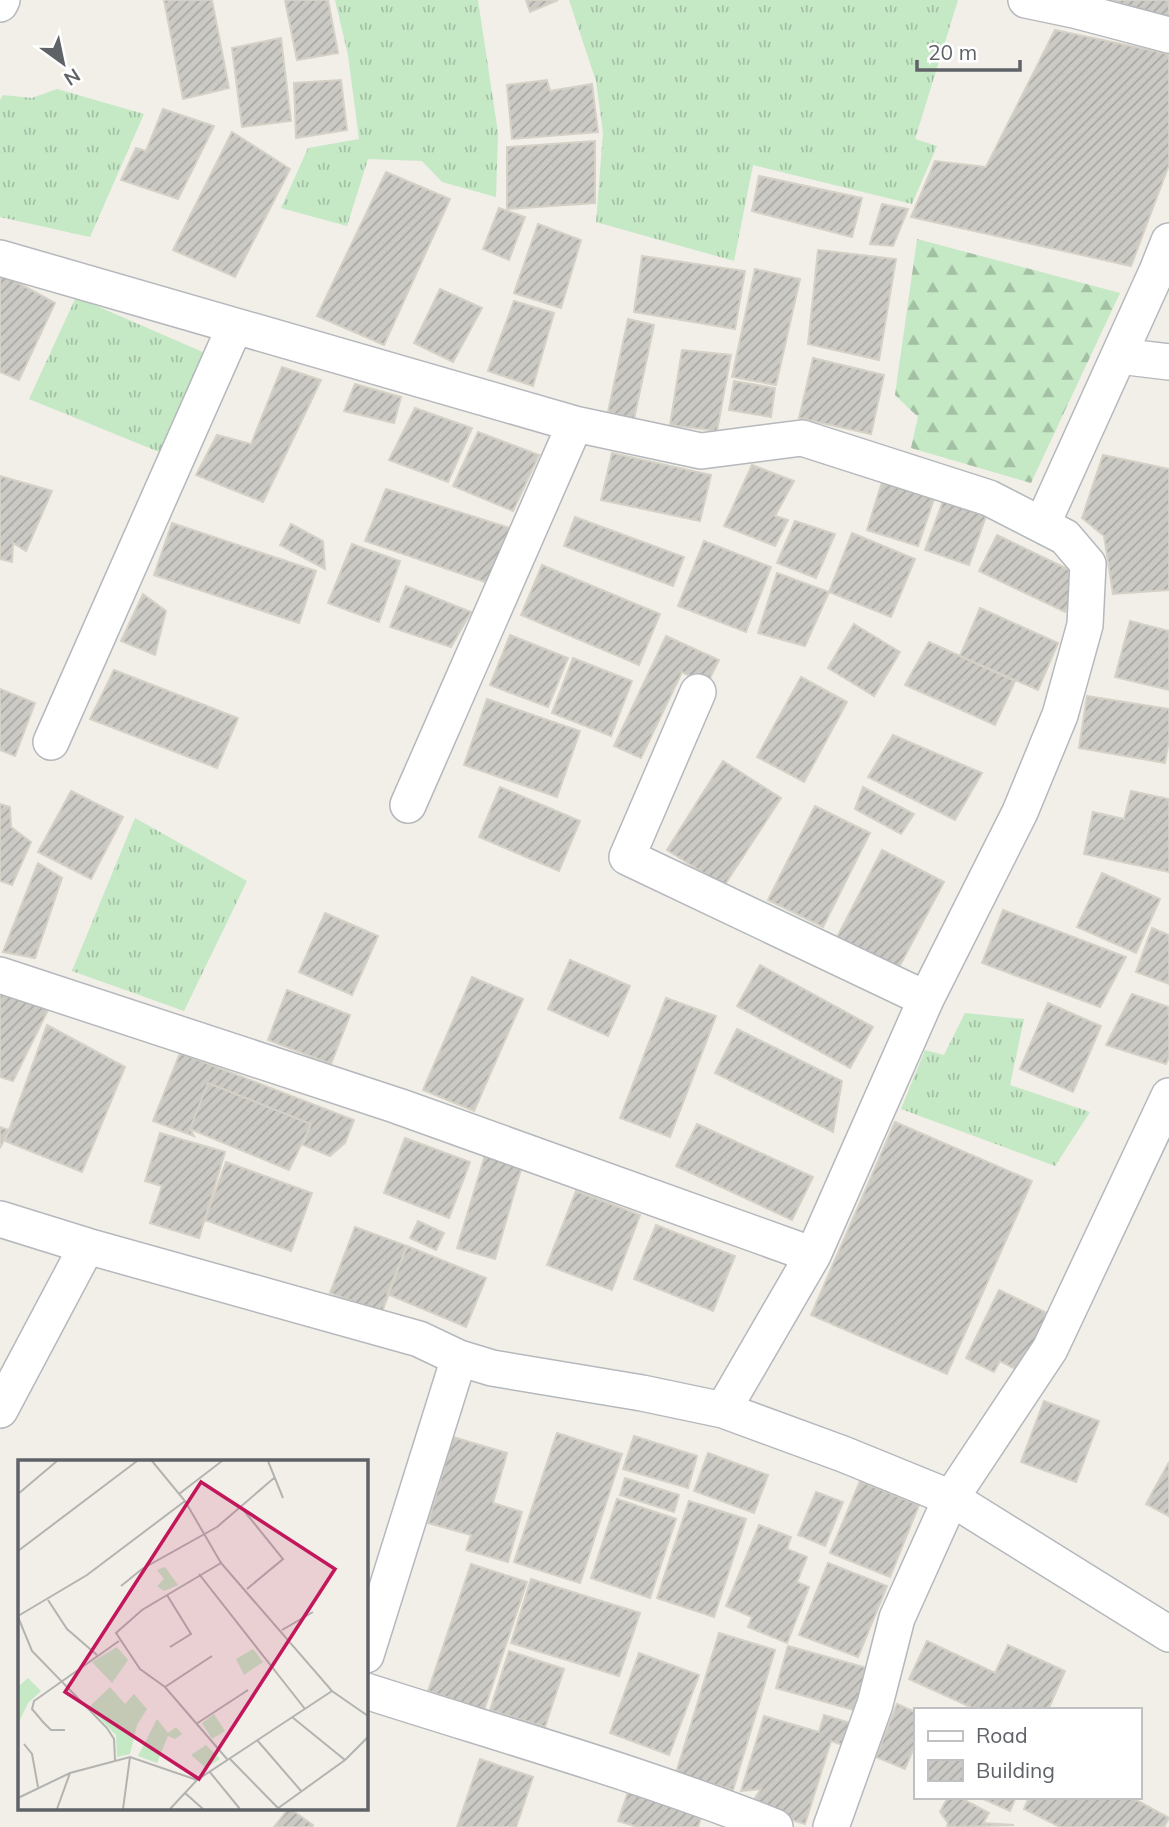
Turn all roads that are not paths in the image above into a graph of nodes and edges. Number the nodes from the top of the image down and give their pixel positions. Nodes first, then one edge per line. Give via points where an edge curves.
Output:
1 (1026, 0) edge
2 (1169, 35) edge
3 (1169, 241) edge
4 (0, 258) edge
5 (235, 326) junction
6 (1119, 356) junction
7 (1169, 362) edge
8 (575, 424) junction
9 (1042, 525) junction
10 (698, 692) dead end
11 (51, 743) dead end
12 (408, 805) dead end
13 (0, 975) edge
14 (926, 999) junction
15 (1169, 1096) edge
16 (0, 1219) edge
17 (87, 1246) junction
18 (813, 1255) junction
19 (459, 1359) junction
20 (0, 1410) edge
21 (723, 1410) junction
22 (951, 1498) junction
23 (1169, 1634) edge
24 (368, 1649) edge
25 (368, 1692) edge
26 (775, 1827) edge
27 (831, 1827) edge

1 - 2 street
3 - 6 street
4 - 5 street
5 - 8 street
5 - 11 street
6 - 7 street
6 - 9 street
8 - 9 street via 701,451 803,438 989,498
8 - 12 street
9 - 14 street via 1065,537 1088,564 1085,625 1060,715 1020,812
10 - 14 street via 627,857
13 - 18 street via 398,1105
14 - 18 street
15 - 22 street via 1050,1349
16 - 17 street
17 - 19 street via 419,1339
17 - 20 street
18 - 21 street
19 - 21 street
19 - 24 street
21 - 22 street
22 - 23 street
22 - 27 street via 897,1618 875,1704
25 - 26 street via 617,1770

